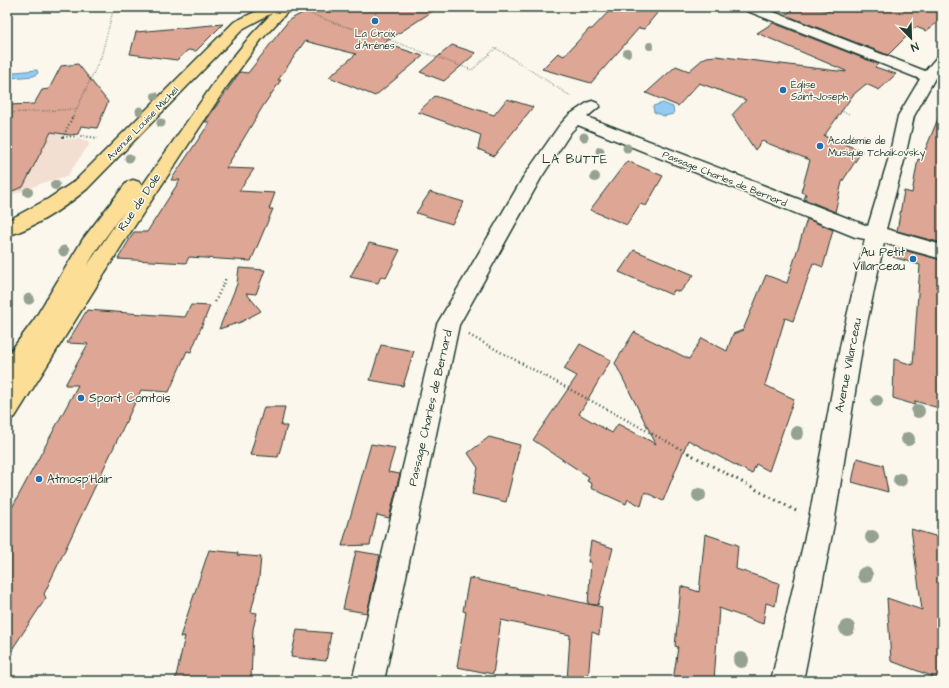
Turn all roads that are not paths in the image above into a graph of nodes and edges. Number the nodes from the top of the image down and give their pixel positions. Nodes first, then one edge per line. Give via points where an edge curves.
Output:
1 (750, 7) edge
2 (284, 9) edge
3 (935, 68) edge
4 (7, 229) edge
5 (875, 234) junction
6 (942, 252) edge
7 (7, 374) edge
8 (7, 409) edge
9 (368, 681) edge
10 (787, 681) edge

1 - 3 street
2 - 4 main road, Avenue Louise Michel via 263,12 239,25 81,185 28,220
2 - 7 main road, Rue de Dole via 206,84 184,119 90,244 42,326
2 - 8 main road, Rue de Dole via 258,35 220,85 110,245
3 - 5 street, Avenue Villarceau via 906,116
5 - 6 street, Passage Charles de Bernard
5 - 9 street, Passage Charles de Bernard via 862,232 586,111 565,129 533,176 448,324
5 - 10 street, Avenue Villarceau via 852,342 821,524

